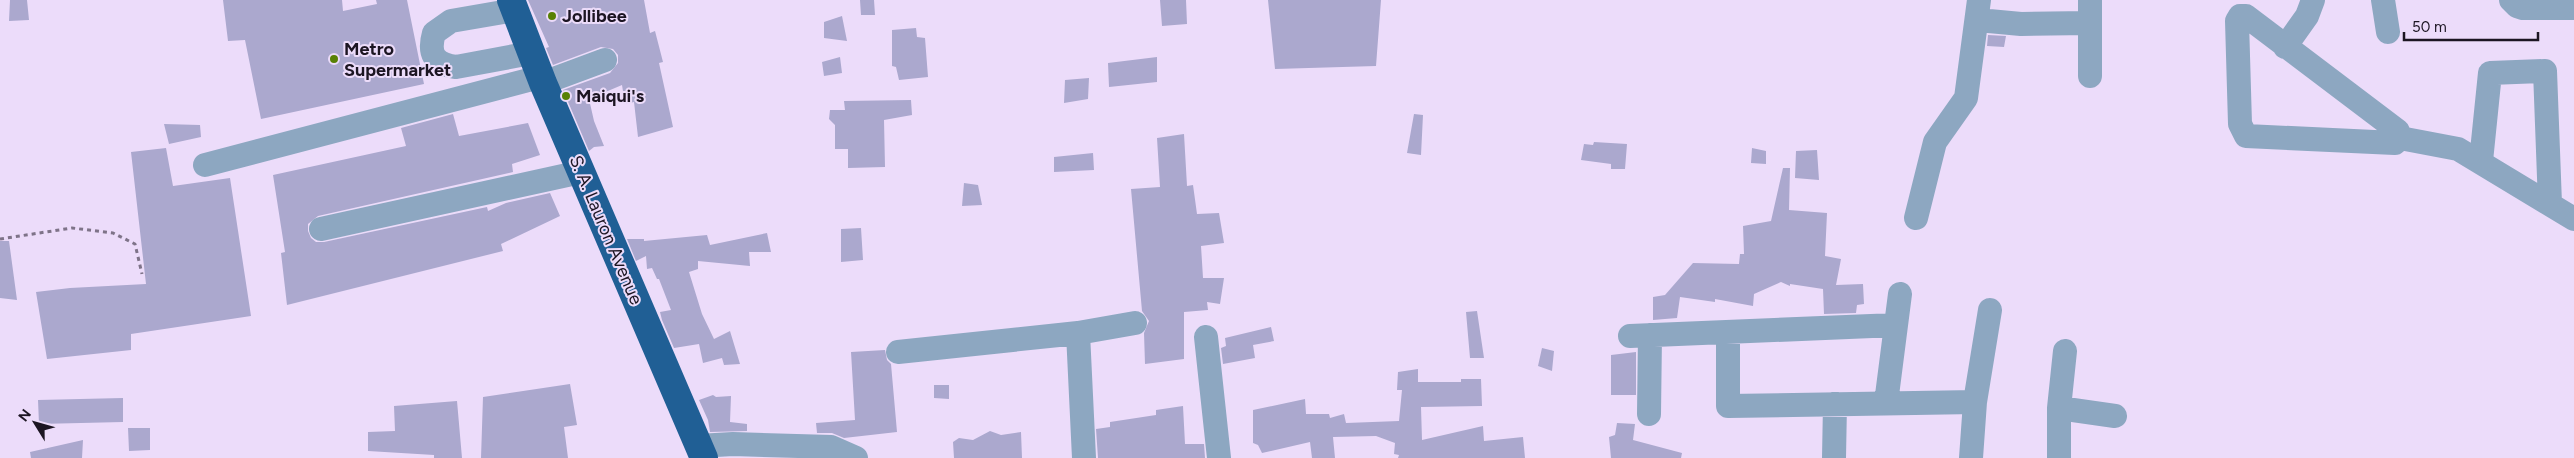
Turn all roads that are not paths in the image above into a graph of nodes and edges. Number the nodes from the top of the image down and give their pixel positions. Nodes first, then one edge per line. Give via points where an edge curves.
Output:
1 (2090, 0) edge
2 (2313, 0) edge
3 (2383, 0) edge
4 (2511, 0) edge
5 (513, 5) edge
6 (2574, 8) edge
7 (1979, 10) edge
8 (2088, 23) junction
9 (2388, 32) dead end
10 (2285, 46) junction
11 (605, 60) dead end
12 (538, 71) junction
13 (2090, 76) dead end
14 (2400, 138) junction
15 (2480, 161) junction
16 (205, 165) dead end
17 (581, 172) junction
18 (2550, 204) junction
19 (1916, 218) dead end
20 (2574, 218) edge
21 (321, 229) dead end
22 (1900, 294) dead end
23 (1990, 310) dead end
24 (1135, 323) dead end
25 (1896, 326) junction
26 (1728, 332) junction
27 (1078, 333) junction
28 (1206, 337) dead end
29 (2065, 351) dead end
30 (898, 352) dead end
31 (1975, 402) junction
32 (1835, 404) junction
33 (1886, 404) junction
34 (2059, 408) junction
35 (1649, 414) dead end
36 (2115, 416) dead end
37 (701, 452) edge
38 (856, 458) edge
39 (1084, 458) edge
40 (1219, 458) edge
41 (1834, 458) edge
42 (1970, 458) edge
43 (2059, 458) edge

1 - 8 street
2 - 10 street via 2307,16
3 - 9 street
4 - 6 street via 2523,8
5 - 12 highway, S. A. Lauron Avenue
5 - 12 street via 451,21 434,34 431,51 447,66
7 - 8 street via 2020,24
7 - 19 street via 1966,98 1935,142
8 - 13 street
10 - 14 street via 2398,131
10 - 14 street via 2246,16 2240,16 2237,21 2240,124 2246,136 2395,143
11 - 12 street
12 - 16 street
12 - 17 highway, S. A. Lauron Avenue
14 - 15 street via 2458,149
15 - 18 street
15 - 18 street via 2490,73 2544,71
17 - 21 street
17 - 37 highway, S. A. Lauron Avenue
18 - 20 street
22 - 25 street
23 - 31 street
24 - 27 street
25 - 26 street
25 - 33 street
26 - 32 street via 1728,406
26 - 35 street via 1640,336
27 - 30 street
27 - 39 street
28 - 40 street
29 - 34 street
31 - 33 street
31 - 42 street
32 - 33 street
32 - 41 street
34 - 36 street
34 - 43 street
37 - 38 street via 733,444 831,447

